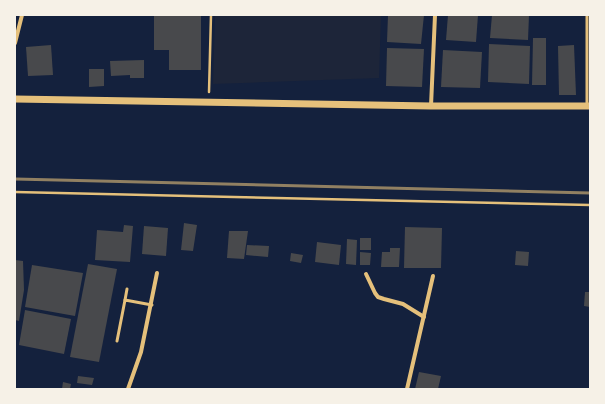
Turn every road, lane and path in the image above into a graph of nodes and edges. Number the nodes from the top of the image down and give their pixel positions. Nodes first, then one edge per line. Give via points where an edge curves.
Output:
1 (22, 15) edge
2 (211, 15) edge
3 (435, 15) edge
4 (588, 15) edge
5 (15, 43) edge
6 (15, 99) edge
7 (209, 102) junction
8 (431, 106) junction
9 (589, 106) edge
10 (15, 192) edge
11 (590, 205) edge
12 (157, 273) dead end
13 (366, 274) dead end
14 (433, 276) dead end
15 (127, 289) dead end
16 (125, 300) junction
17 (152, 305) junction
18 (424, 317) junction
19 (117, 341) dead end
20 (128, 389) edge
21 (407, 389) edge

1 - 5 street
2 - 7 path
3 - 8 street
4 - 9 lane
6 - 7 street
7 - 8 street
8 - 9 street
10 - 11 path
12 - 17 street
13 - 18 street via 378,297 404,304
14 - 18 street
15 - 16 lane
16 - 17 lane
16 - 19 lane
17 - 20 street via 141,352
18 - 21 street

